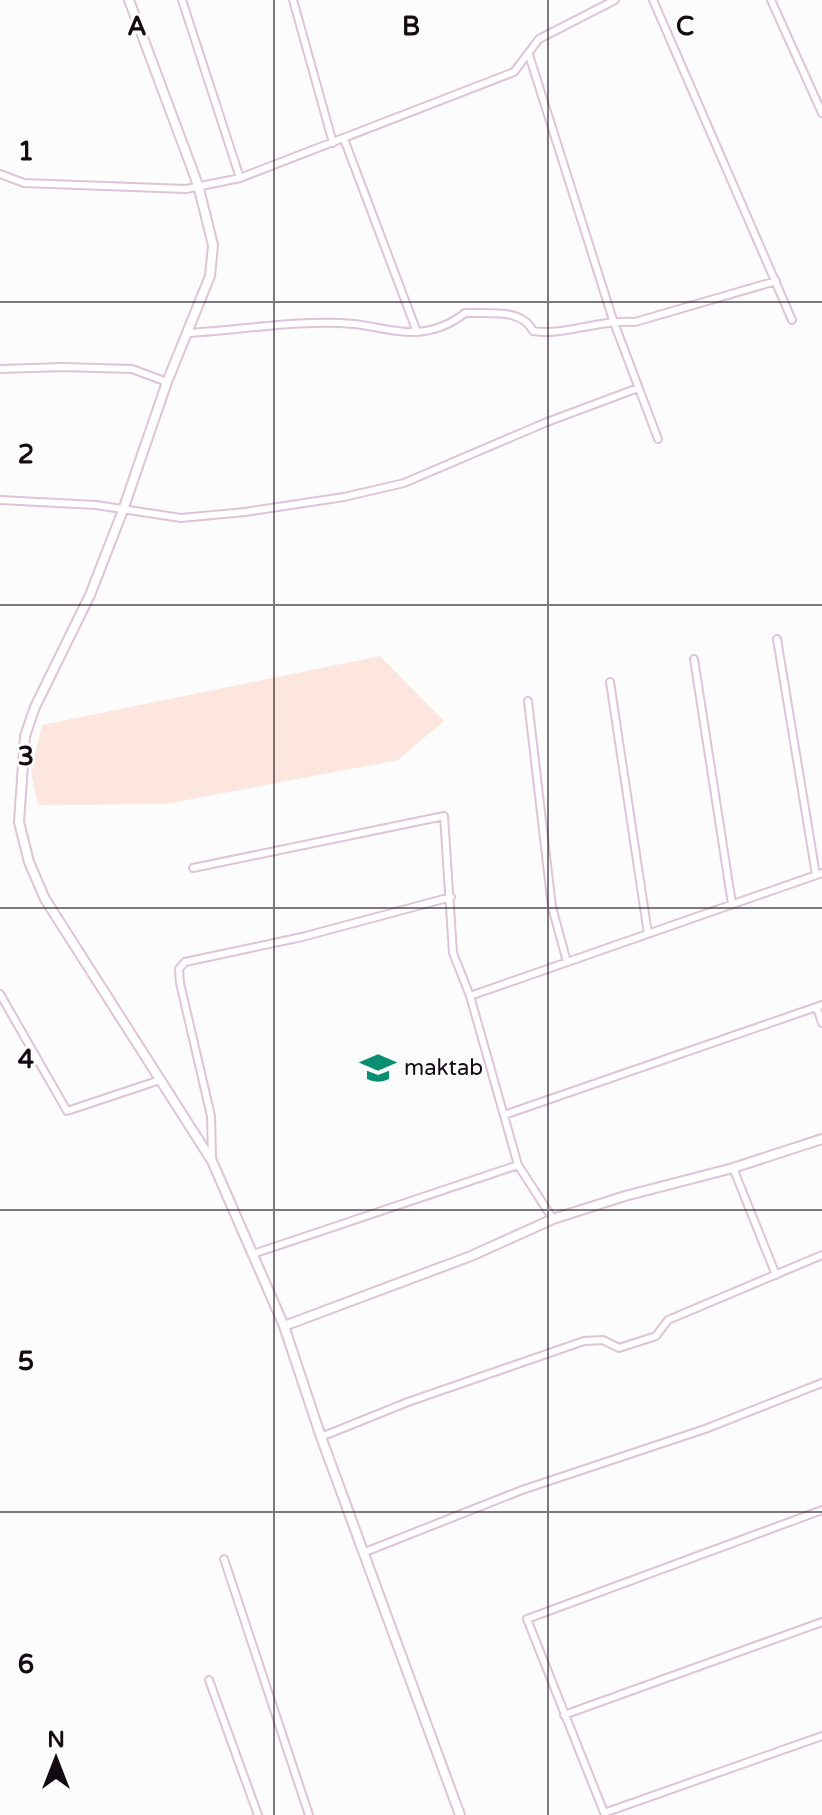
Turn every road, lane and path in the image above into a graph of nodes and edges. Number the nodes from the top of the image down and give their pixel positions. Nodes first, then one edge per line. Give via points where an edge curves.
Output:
1 (129, 0) edge
2 (182, 0) edge
3 (293, 0) edge
4 (615, 0) edge
5 (653, 0) edge
6 (771, 0) edge
7 (529, 55) junction
8 (822, 113) edge
9 (344, 139) junction
10 (333, 143) junction
11 (0, 174) edge
12 (240, 178) junction
13 (198, 185) junction
14 (776, 281) junction
15 (613, 320) junction
16 (792, 320) dead end
17 (417, 332) junction
18 (188, 333) junction
19 (0, 369) edge
20 (167, 382) junction
21 (638, 388) junction
22 (658, 439) dead end
23 (0, 500) edge
24 (123, 510) junction
25 (777, 639) dead end
26 (694, 659) dead end
27 (610, 682) dead end
28 (528, 701) dead end
29 (193, 868) dead end
30 (819, 874) edge
31 (451, 897) junction
32 (732, 904) junction
33 (648, 934) junction
34 (567, 962) junction
35 (0, 994) edge
36 (470, 996) junction
37 (819, 1007) edge
38 (822, 1023) edge
39 (160, 1080) junction
40 (504, 1115) junction
41 (822, 1139) edge
42 (212, 1161) junction
43 (518, 1165) junction
44 (733, 1168) junction
45 (553, 1219) junction
46 (253, 1254) junction
47 (822, 1255) edge
48 (776, 1275) junction
49 (284, 1326) junction
50 (822, 1383) edge
51 (321, 1437) junction
52 (822, 1510) edge
53 (365, 1552) junction
54 (224, 1559) dead end
55 (822, 1622) edge
56 (209, 1680) dead end
57 (564, 1715) junction
58 (822, 1736) edge
59 (604, 1814) edge
60 (258, 1815) edge
61 (309, 1815) edge
62 (460, 1815) edge

1 - 13 street
2 - 12 street
3 - 10 street
4 - 7 street via 539,39
5 - 14 street
6 - 8 street
7 - 9 street via 514,72
7 - 15 street
9 - 10 street
9 - 17 street
10 - 12 street
11 - 13 street via 24,183 186,189
12 - 13 street
13 - 18 street via 213,245 210,276
14 - 15 street via 635,322
14 - 16 street
15 - 17 street via 546,333 533,331 529,322 515,315 465,313 449,326
15 - 21 street
17 - 18 street via 325,324
18 - 20 street
19 - 20 street via 132,369
20 - 24 street
21 - 22 street
21 - 24 street via 404,483 245,512 181,518
23 - 24 street
24 - 39 street via 25,736 19,822 45,899
25 - 30 street
26 - 32 street
27 - 33 street
28 - 34 street via 552,907
29 - 31 street via 444,816
30 - 32 street
31 - 36 street via 453,953
31 - 42 street via 185,962 179,969 180,983 211,1116
32 - 33 street
33 - 34 street
34 - 36 street
35 - 39 street via 67,1111
36 - 40 street
37 - 38 street
37 - 40 street
39 - 42 street
40 - 43 street
41 - 44 street
42 - 46 street
43 - 45 street
43 - 46 street
44 - 45 street
44 - 48 street
45 - 49 street via 471,1256
46 - 49 street
47 - 48 street
48 - 51 street via 668,1320 656,1336 619,1348 603,1340 584,1341
49 - 51 street
50 - 53 street
51 - 53 street
52 - 57 street via 527,1619
53 - 62 street
54 - 61 street
55 - 57 street
56 - 60 street
57 - 59 street
58 - 59 street

